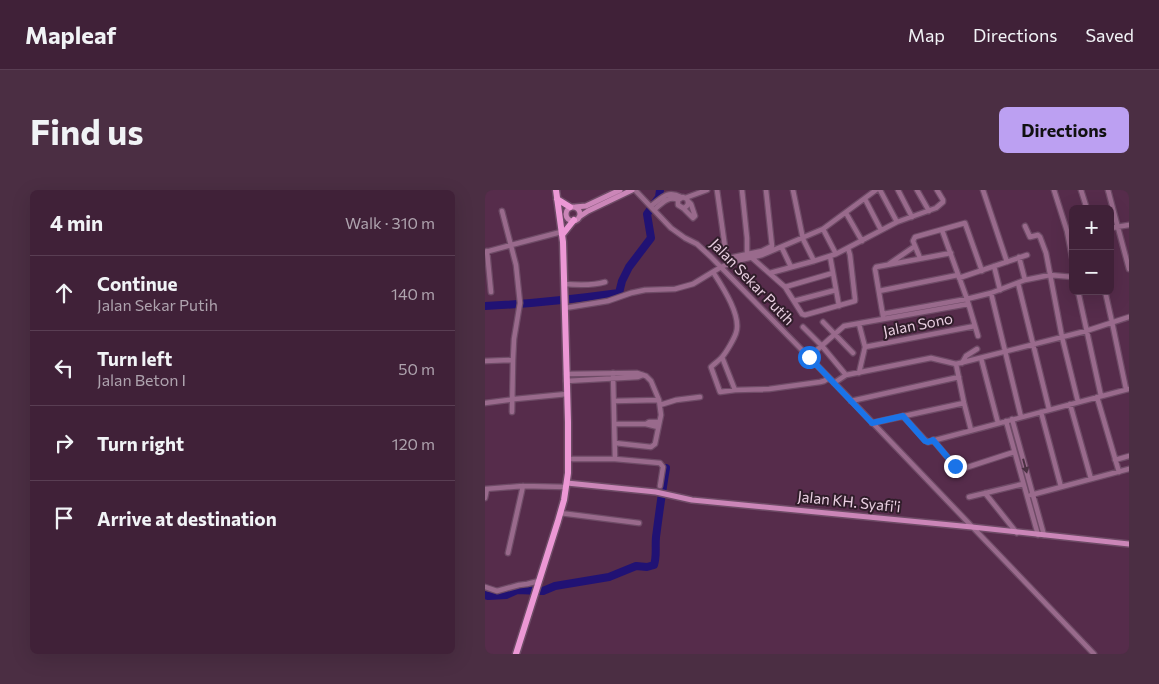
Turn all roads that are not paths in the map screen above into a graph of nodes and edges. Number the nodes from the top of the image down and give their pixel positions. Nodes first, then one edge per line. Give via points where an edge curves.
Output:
1 (556, 190) edge
2 (620, 190) edge
3 (634, 190) edge
4 (662, 190) edge
5 (707, 190) edge
6 (717, 190) edge
7 (742, 190) edge
8 (765, 190) edge
9 (793, 190) edge
10 (878, 190) edge
11 (898, 190) edge
12 (917, 190) edge
13 (937, 190) edge
14 (983, 190) edge
15 (1054, 190) edge
16 (1081, 190) edge
17 (1108, 190) edge
18 (865, 198) junction
19 (557, 199) junction
20 (683, 199) junction
21 (662, 201) junction
22 (1086, 205) edge
23 (571, 208) junction
24 (653, 208) junction
25 (683, 208) junction
26 (502, 211) dead end
27 (929, 211) junction
28 (559, 213) junction
29 (846, 213) junction
30 (912, 217) junction
31 (575, 219) junction
32 (560, 221) junction
33 (897, 222) junction
34 (1129, 225) edge
35 (1025, 226) dead end
36 (1118, 226) junction
37 (1114, 227) edge
38 (823, 229) junction
39 (881, 230) junction
40 (942, 230) junction
41 (562, 234) junction
42 (803, 239) junction
43 (862, 241) junction
44 (511, 245) junction
45 (915, 246) junction
46 (782, 248) junction
47 (848, 248) junction
48 (1071, 250) edge
49 (486, 251) edge
50 (951, 253) junction
51 (836, 254) junction
52 (749, 255) junction
53 (1027, 255) dead end
54 (830, 256) junction
55 (920, 258) junction
56 (1019, 258) junction
57 (814, 261) junction
58 (1007, 262) junction
59 (888, 265) junction
60 (994, 266) junction
61 (721, 267) junction
62 (791, 268) junction
63 (1129, 269) edge
64 (982, 271) junction
65 (713, 272) junction
66 (770, 273) junction
67 (833, 273) junction
68 (1050, 276) junction
69 (959, 277) junction
70 (1069, 277) edge
71 (1025, 280) junction
72 (605, 282) dead end
73 (1018, 283) junction
74 (564, 284) junction
75 (785, 287) junction
76 (836, 290) junction
77 (1000, 290) junction
78 (491, 292) dead end
79 (879, 292) junction
80 (991, 293) junction
81 (1080, 295) edge
82 (1106, 295) edge
83 (967, 301) junction
84 (794, 302) junction
85 (839, 306) junction
86 (565, 307) junction
87 (884, 317) junction
88 (1129, 317) edge
89 (823, 322) dead end
90 (1112, 322) junction
91 (859, 324) junction
92 (803, 326) dead end
93 (975, 326) junction
94 (1086, 330) junction
95 (834, 334) junction
96 (978, 336) dead end
97 (1062, 337) junction
98 (1033, 344) junction
99 (821, 346) junction
100 (865, 347) junction
101 (977, 349) dead end
102 (1005, 352) junction
103 (853, 354) dead end
104 (722, 357) junction
105 (809, 357) junction
106 (981, 358) junction
107 (513, 360) junction
108 (485, 361) edge
109 (963, 363) junction
110 (956, 364) junction
111 (613, 372) junction
112 (604, 373) junction
113 (856, 373) junction
114 (589, 374) junction
115 (643, 375) junction
116 (846, 375) junction
117 (566, 378) junction
118 (829, 378) junction
119 (959, 378) junction
120 (614, 379) junction
121 (589, 380) junction
122 (604, 380) junction
123 (834, 384) junction
124 (1127, 389) edge
125 (735, 390) junction
126 (567, 394) junction
127 (1099, 396) junction
128 (700, 397) dead end
129 (512, 399) junction
130 (614, 401) junction
131 (851, 401) junction
132 (660, 402) junction
133 (1078, 402) junction
134 (485, 403) edge
135 (964, 403) junction
136 (1070, 404) junction
137 (1049, 410) junction
138 (512, 412) dead end
139 (1041, 412) junction
140 (903, 416) junction
141 (1021, 417) junction
142 (1012, 419) junction
143 (1006, 420) junction
144 (872, 423) junction
145 (998, 423) junction
146 (615, 424) junction
147 (658, 425) junction
148 (971, 430) junction
149 (933, 440) junction
150 (615, 443) junction
151 (1021, 450) junction
152 (1014, 452) junction
153 (1129, 456) edge
154 (615, 459) junction
155 (568, 460) junction
156 (1115, 460) junction
157 (1129, 469) edge
158 (1119, 472) junction
159 (1091, 479) junction
160 (1023, 484) junction
161 (567, 485) junction
162 (523, 486) junction
163 (659, 486) dead end
164 (1061, 488) junction
165 (486, 489) edge
166 (985, 493) junction
167 (1033, 495) junction
168 (1027, 496) junction
169 (969, 497) dead end
170 (485, 498) edge
171 (560, 513) junction
172 (639, 523) dead end
173 (971, 527) junction
174 (1017, 533) junction
175 (1041, 535) junction
176 (1129, 544) edge
177 (508, 553) dead end
178 (539, 581) junction
179 (485, 588) edge
180 (515, 654) edge
181 (1094, 654) edge

1 - 19 highway
2 - 23 main road via 586,206
3 - 24 street, Jalan Sekar Putih
3 - 31 main road
4 - 21 street
5 - 20 street
6 - 52 street via 727,256
7 - 52 street
8 - 52 street via 772,246
9 - 42 street
10 - 18 street
10 - 33 street
11 - 30 street
12 - 27 street
13 - 27 street via 943,202
14 - 58 street
15 - 48 street
16 - 22 street
17 - 36 street
18 - 29 street
18 - 39 street
19 - 23 highway
19 - 28 highway
20 - 21 street
20 - 25 street via 687,206
20 - 25 street via 678,205
20 - 25 street via 691,204 695,216 693,218
21 - 24 street
23 - 28 main road
23 - 31 main road via 579,210
23 - 31 main road via 566,215
24 - 61 street, Jalan Sekar Putih via 671,228 697,244
26 - 44 street
27 - 30 street
28 - 32 highway
29 - 38 street
29 - 43 street
30 - 33 street
31 - 32 main road
31 - 41 highway
32 - 41 highway
33 - 39 street
34 - 36 street
35 - 68 street via 1030,237 1040,237
36 - 37 street
36 - 63 street
38 - 42 street
38 - 51 street
39 - 43 street
40 - 45 street via 915,237
40 - 50 street
40 - 64 street via 965,223
41 - 44 street
41 - 74 highway
42 - 46 street
42 - 57 street
43 - 47 street
44 - 49 street
44 - 107 street via 520,305
45 - 55 street
45 - 59 street
46 - 52 street via 762,255
46 - 62 street
47 - 51 street
47 - 85 street via 855,299
49 - 78 street
50 - 55 street
50 - 69 street
51 - 54 street
52 - 61 street
52 - 66 street
53 - 56 street
54 - 57 street
54 - 67 street
55 - 59 street
56 - 58 street
56 - 71 street
57 - 62 street
58 - 60 street
59 - 79 street via 875,269
60 - 64 street
60 - 77 street
61 - 65 street
61 - 105 street, Jalan Sekar Putih
62 - 66 street
64 - 69 street
65 - 86 street via 684,288 645,290 608,301
65 - 104 street via 737,321 736,333
66 - 75 street
67 - 75 street
67 - 76 street
68 - 70 street
68 - 71 street
68 - 97 street
69 - 79 street
69 - 83 street
71 - 73 street
72 - 74 street
73 - 77 street
73 - 98 street
74 - 86 highway
75 - 84 street
76 - 84 street
76 - 85 street
77 - 80 street
79 - 87 street
80 - 83 street
80 - 102 street
81 - 94 street
82 - 90 street
83 - 87 street
83 - 93 street
84 - 85 street via 803,315
86 - 117 highway
87 - 91 street
88 - 90 street
89 - 95 street
90 - 94 street
90 - 124 street
91 - 95 street via 845,326
91 - 100 street
92 - 99 street
93 - 96 street
93 - 100 street, Jalan Sono
94 - 97 street
94 - 127 street
95 - 99 street
95 - 103 street
97 - 98 street
97 - 133 street
98 - 102 street
98 - 137 street
99 - 105 street
99 - 116 street
100 - 113 street
101 - 109 street via 966,356
102 - 106 street
102 - 141 street
104 - 125 street
104 - 125 street via 711,367 719,390
105 - 118 street, Jalan Sekar Putih
106 - 109 street
106 - 145 street
107 - 108 street
107 - 129 street
109 - 110 street
110 - 113 street via 931,358
110 - 119 street
111 - 112 street
111 - 115 street
111 - 120 street
112 - 114 street
112 - 122 street
113 - 116 street
114 - 117 street
114 - 121 street
115 - 120 street
115 - 132 street via 651,381
116 - 123 street
117 - 121 street
117 - 126 highway
118 - 123 street, Jalan Sekar Putih
118 - 125 street via 769,390
119 - 131 street
119 - 135 street
120 - 122 street
120 - 130 street
121 - 122 street
123 - 131 street, Jalan Sekar Putih
124 - 127 street
126 - 129 street
126 - 155 highway
127 - 133 street
127 - 156 street
128 - 132 street
129 - 134 street
129 - 138 street
130 - 132 street
130 - 146 street
131 - 144 street, Jalan Sekar Putih
132 - 147 street
133 - 136 street
135 - 140 street
135 - 148 street
136 - 137 street
136 - 159 street
137 - 139 street
139 - 141 street
139 - 164 street
140 - 144 street
140 - 149 street via 925,441
141 - 142 street
142 - 143 street
142 - 151 street
143 - 145 street
143 - 152 street
144 - 173 street, Jalan Sekar Putih
145 - 148 street
146 - 147 street
146 - 150 street
147 - 150 street via 655,444 651,447
148 - 149 street
149 - 152 street via 959,468
150 - 154 street
151 - 152 street
151 -> 167 street
152 - 160 street
153 - 156 street
154 - 155 street
154 - 163 street via 660,463 663,467
155 - 161 highway
156 - 158 street
157 - 158 street
158 - 159 street
159 - 164 street
160 - 166 street
160 - 168 street
161 - 162 street
161 - 171 highway
161 - 173 main road, Jalan KH. Syafi'i
162 - 165 street
162 - 177 street
164 - 167 street
165 - 170 street
166 - 169 street
166 - 174 street
167 - 168 street
167 - 175 street
168 - 175 street
171 - 172 street
171 - 178 highway
173 - 174 main road, Jalan KH. Syafi'i
173 - 181 street, Jalan Sekar Putih
174 - 175 main road, Jalan KH. Syafi'i
175 - 176 main road, Jalan KH. Syafi'i
178 - 179 street via 497,591
178 - 180 highway

